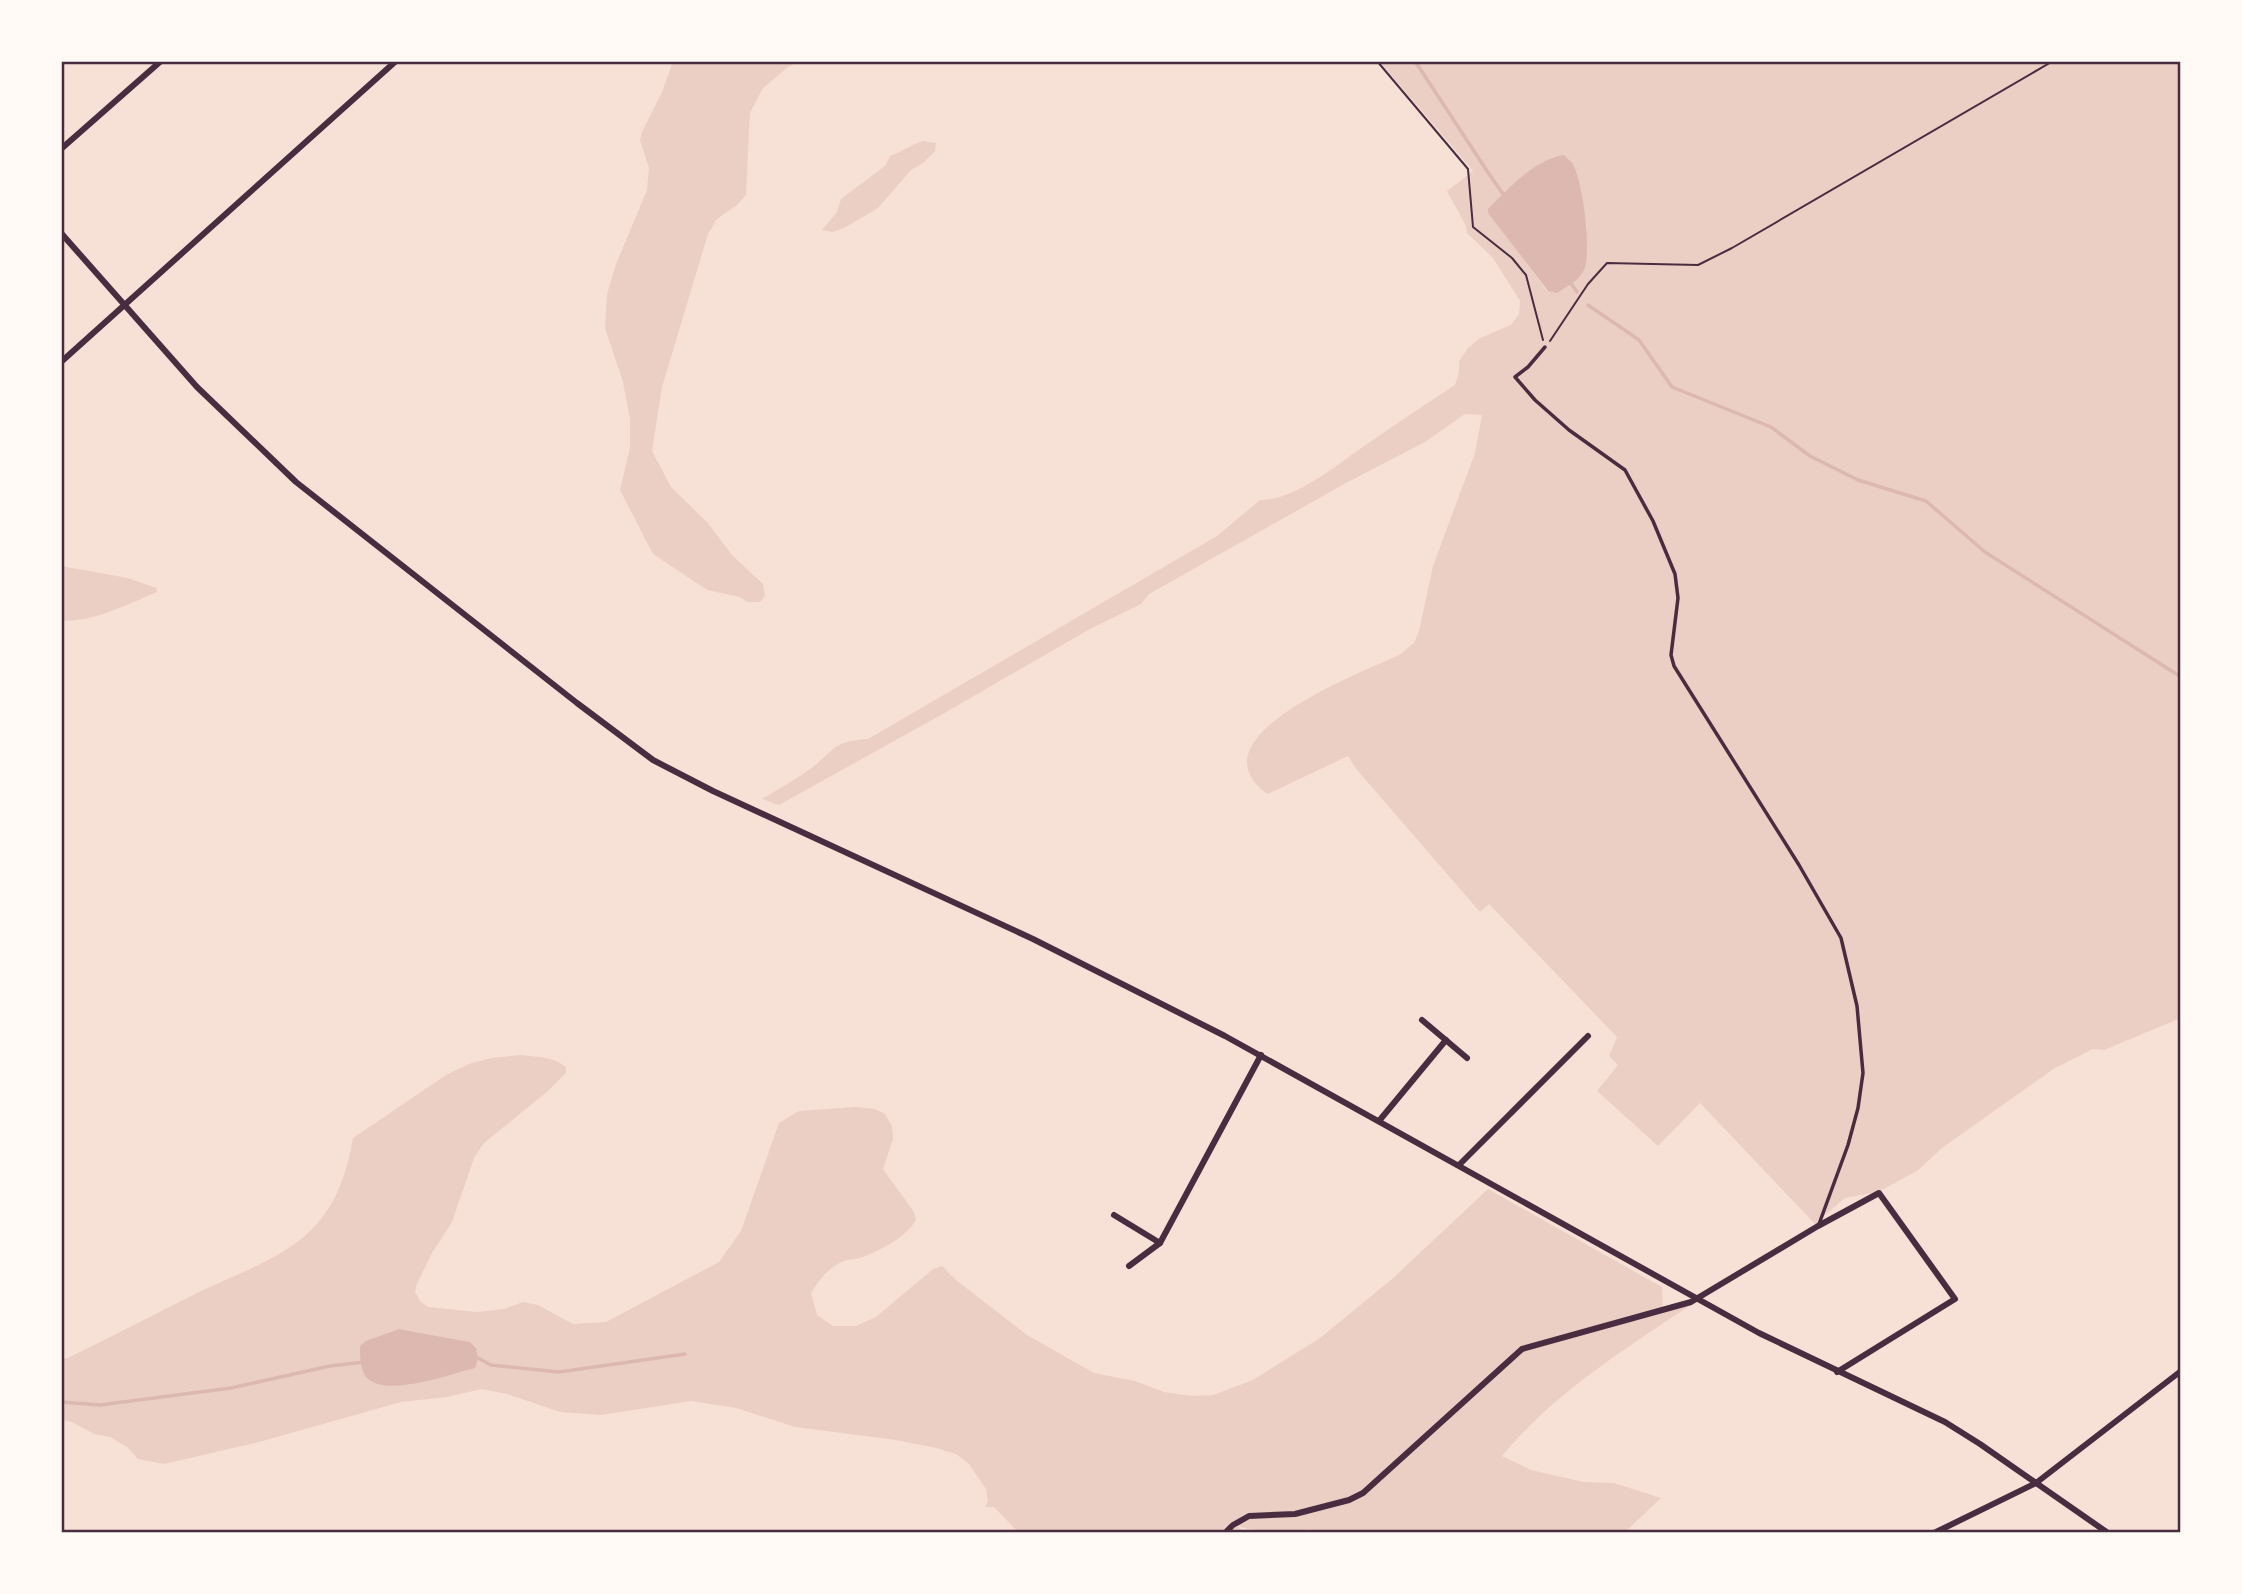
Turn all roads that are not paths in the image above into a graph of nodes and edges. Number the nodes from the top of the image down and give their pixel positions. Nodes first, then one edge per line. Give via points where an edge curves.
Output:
1 (161, 61) edge
2 (396, 61) edge
3 (61, 149) edge
4 (61, 233) edge
5 (124, 305) junction
6 (1545, 347) road end
7 (61, 362) edge
8 (1422, 1020) dead end
9 (1588, 1036) dead end
10 (1446, 1040) junction
11 (1261, 1055) junction
12 (1467, 1058) dead end
13 (1379, 1121) junction
14 (1460, 1165) junction
15 (1114, 1215) dead end
16 (1818, 1226) junction
17 (1160, 1243) junction
18 (1129, 1266) dead end
19 (1697, 1298) junction
20 (2181, 1371) edge
21 (1838, 1372) junction
22 (2036, 1483) junction
23 (2100, 1528) junction
24 (1225, 1533) edge
25 (1934, 1533) edge
26 (2092, 1533) edge
27 (2108, 1533) edge

1 - 3 street
2 - 5 street
4 - 5 street
5 - 7 street
5 - 11 street via 197,387 296,482 653,760 1064,954
6 - 16 lane via 1515,377 1569,430 1625,470 1675,574 1674,666 1841,939 1857,1006 1863,1073 1848,1145
8 - 10 street
9 - 14 street
10 - 12 street
10 - 13 street
11 - 13 street
11 - 17 street
13 - 14 street
14 - 19 street
15 - 17 street
16 - 19 street
16 - 21 street via 1879,1193 1955,1299
17 - 18 street
19 - 21 street
19 - 24 street via 1522,1349 1363,1493 1295,1514 1249,1516
20 - 22 street
21 - 22 street via 1945,1422
22 - 23 street
22 - 25 street
23 - 26 street
23 - 27 street

